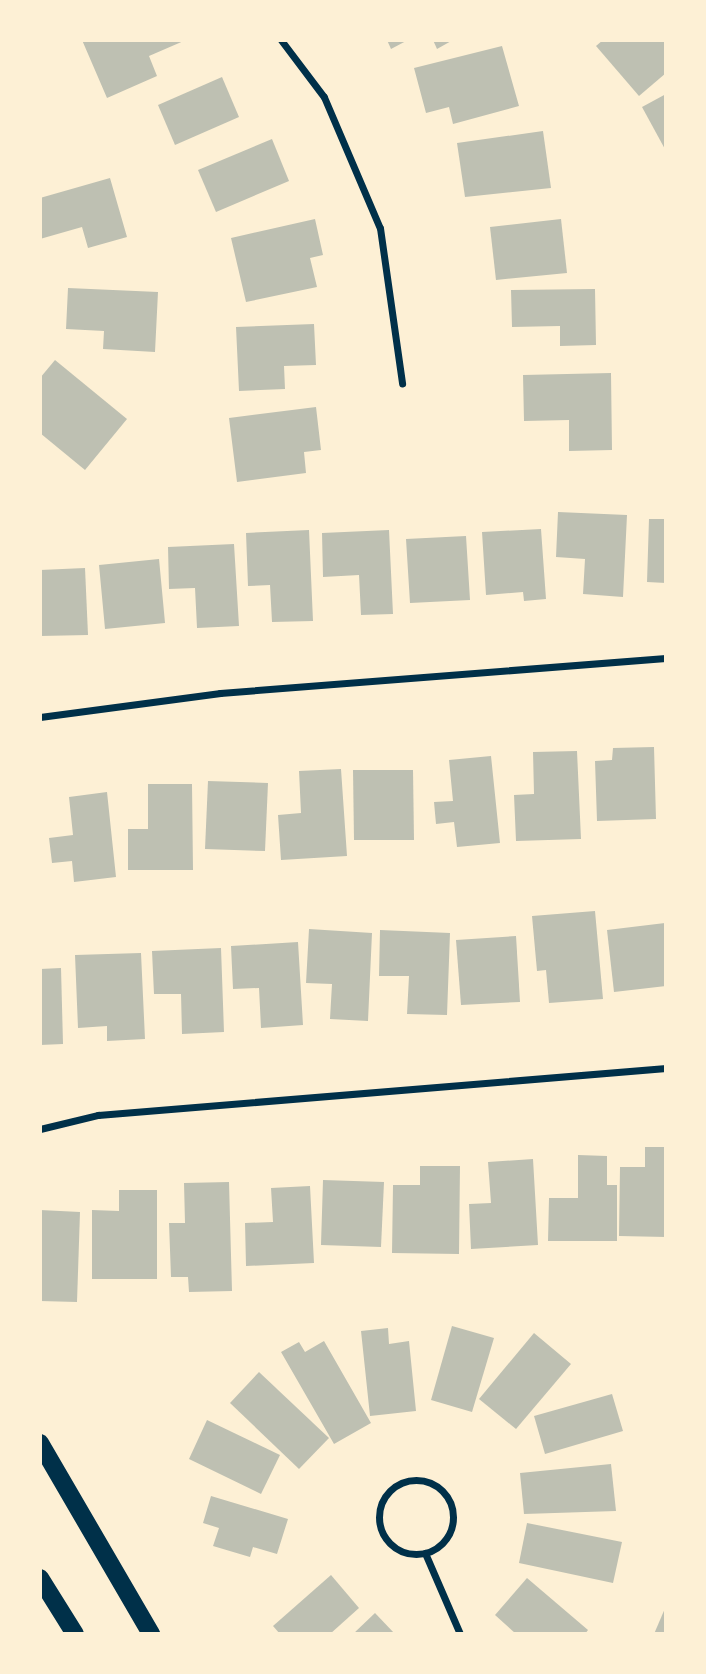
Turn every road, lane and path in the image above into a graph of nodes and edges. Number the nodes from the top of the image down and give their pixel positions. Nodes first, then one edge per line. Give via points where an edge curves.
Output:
1 (281, 40) edge
2 (402, 383) dead end
3 (666, 658) edge
4 (40, 717) edge
5 (666, 1068) edge
6 (40, 1129) edge
7 (40, 1443) edge
8 (425, 1553) junction
9 (40, 1578) edge
10 (75, 1634) edge
11 (151, 1634) edge
12 (460, 1634) edge

1 - 2 street via 324,97 380,228
3 - 4 street via 220,693
5 - 6 street via 98,1115
7 - 11 main road
8 - 8 street via 451,1532 452,1506 437,1485 411,1480 383,1500 380,1523 393,1546
8 - 12 street
9 - 10 main road

